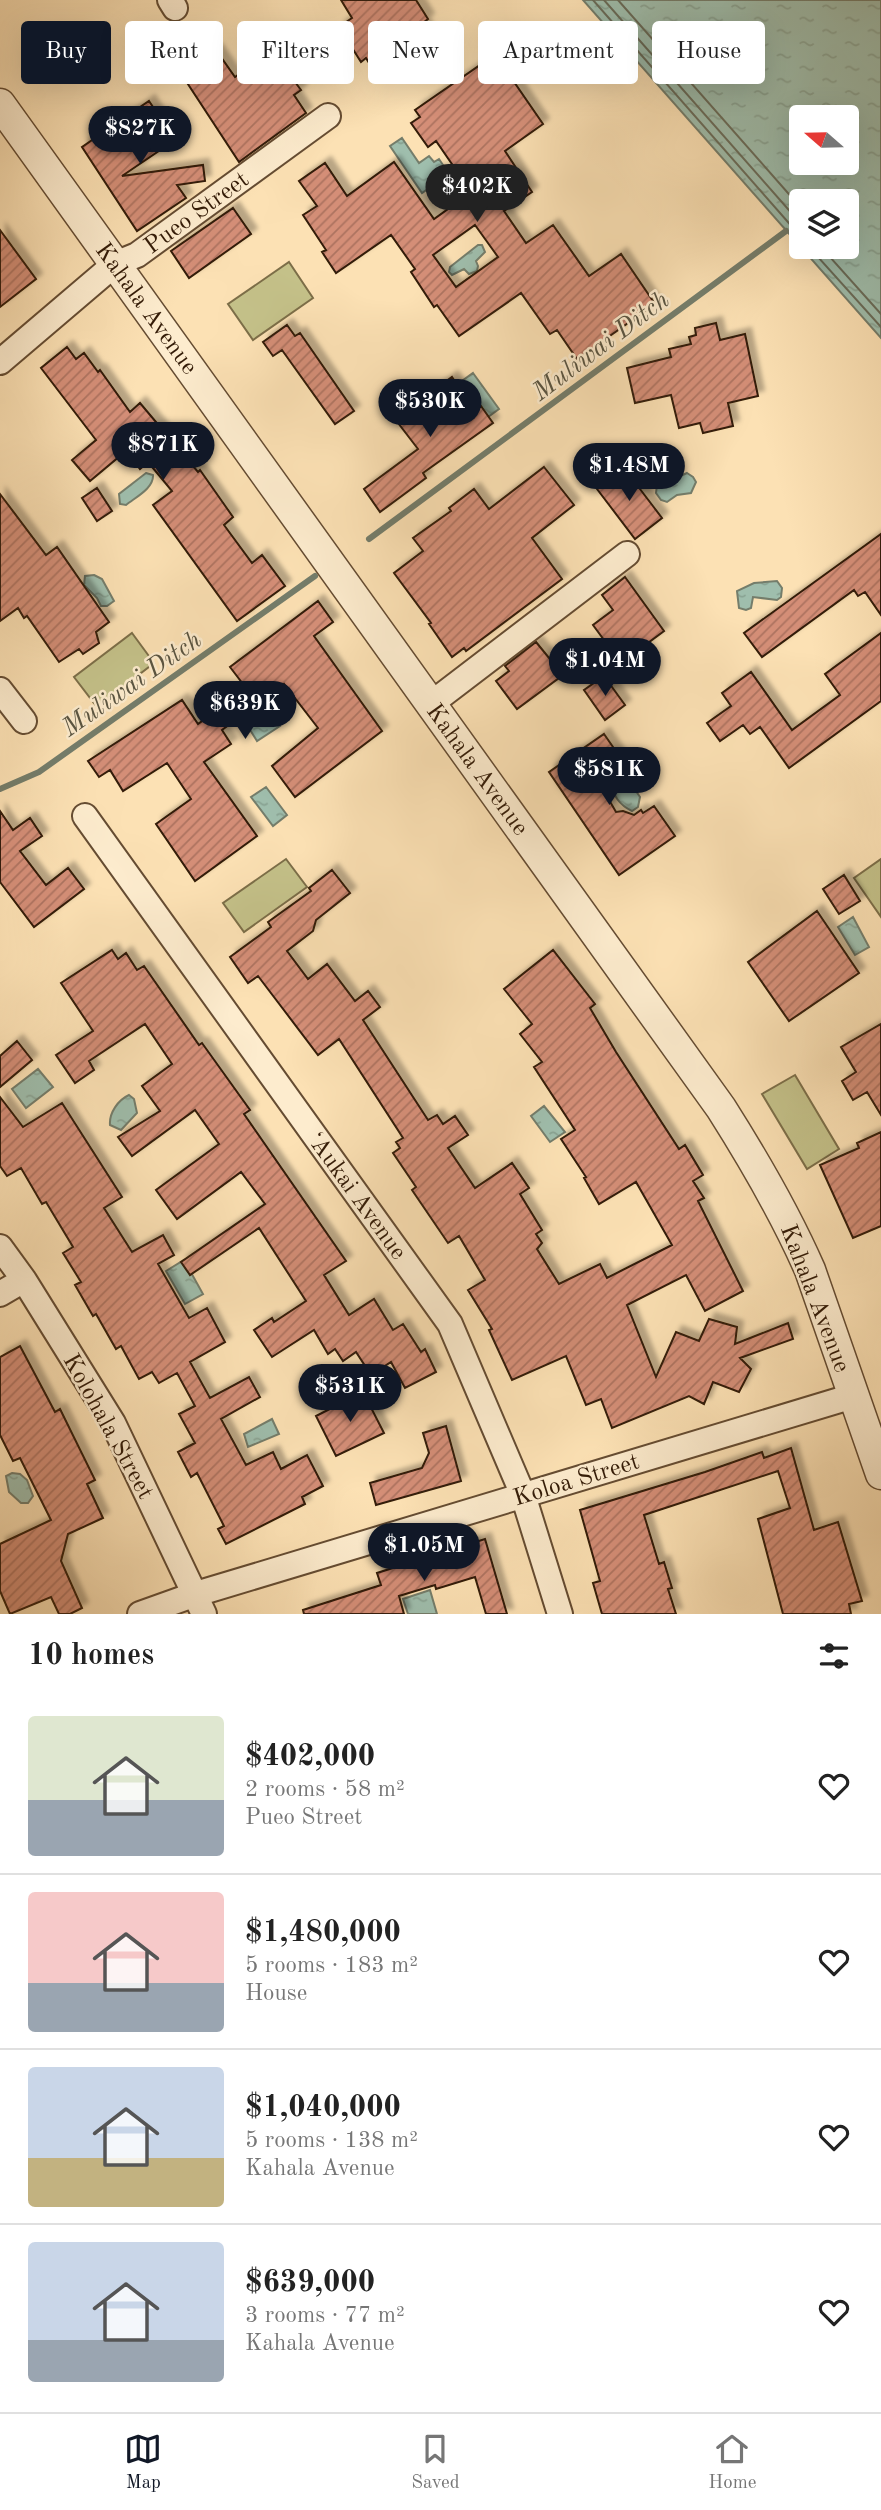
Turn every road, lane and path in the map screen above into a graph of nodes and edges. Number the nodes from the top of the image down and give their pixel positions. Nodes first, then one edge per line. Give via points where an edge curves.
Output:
1 (0, 104) edge
2 (328, 116) dead end
3 (115, 264) junction
4 (0, 362) edge
5 (627, 554) dead end
6 (0, 690) edge
7 (432, 703) junction
8 (24, 721) dead end
9 (85, 816) dead end
10 (0, 1247) edge
11 (24, 1280) junction
12 (0, 1294) edge
13 (853, 1396) junction
14 (881, 1474) edge
15 (523, 1494) junction
16 (200, 1604) edge
17 (140, 1614) edge
18 (560, 1614) edge

1 - 3 street, Kahala Avenue
2 - 3 street, Pueo Street via 137,255
3 - 4 street, Pueo Street
3 - 7 street, Kahala Avenue
5 - 7 street
6 - 8 street
7 - 13 street, Kahala Avenue via 756,1163 810,1270
9 - 15 street, ʻAukai Avenue via 450,1324
10 - 11 street, Kolohala Street
11 - 12 street
11 - 16 street, Kolohala Street via 113,1423
13 - 14 street, Kahala Avenue
13 - 15 street, Koloa Street
15 - 16 street, Koloa Street
15 - 18 street, ʻAukai Avenue
16 - 17 street, Koloa Street

